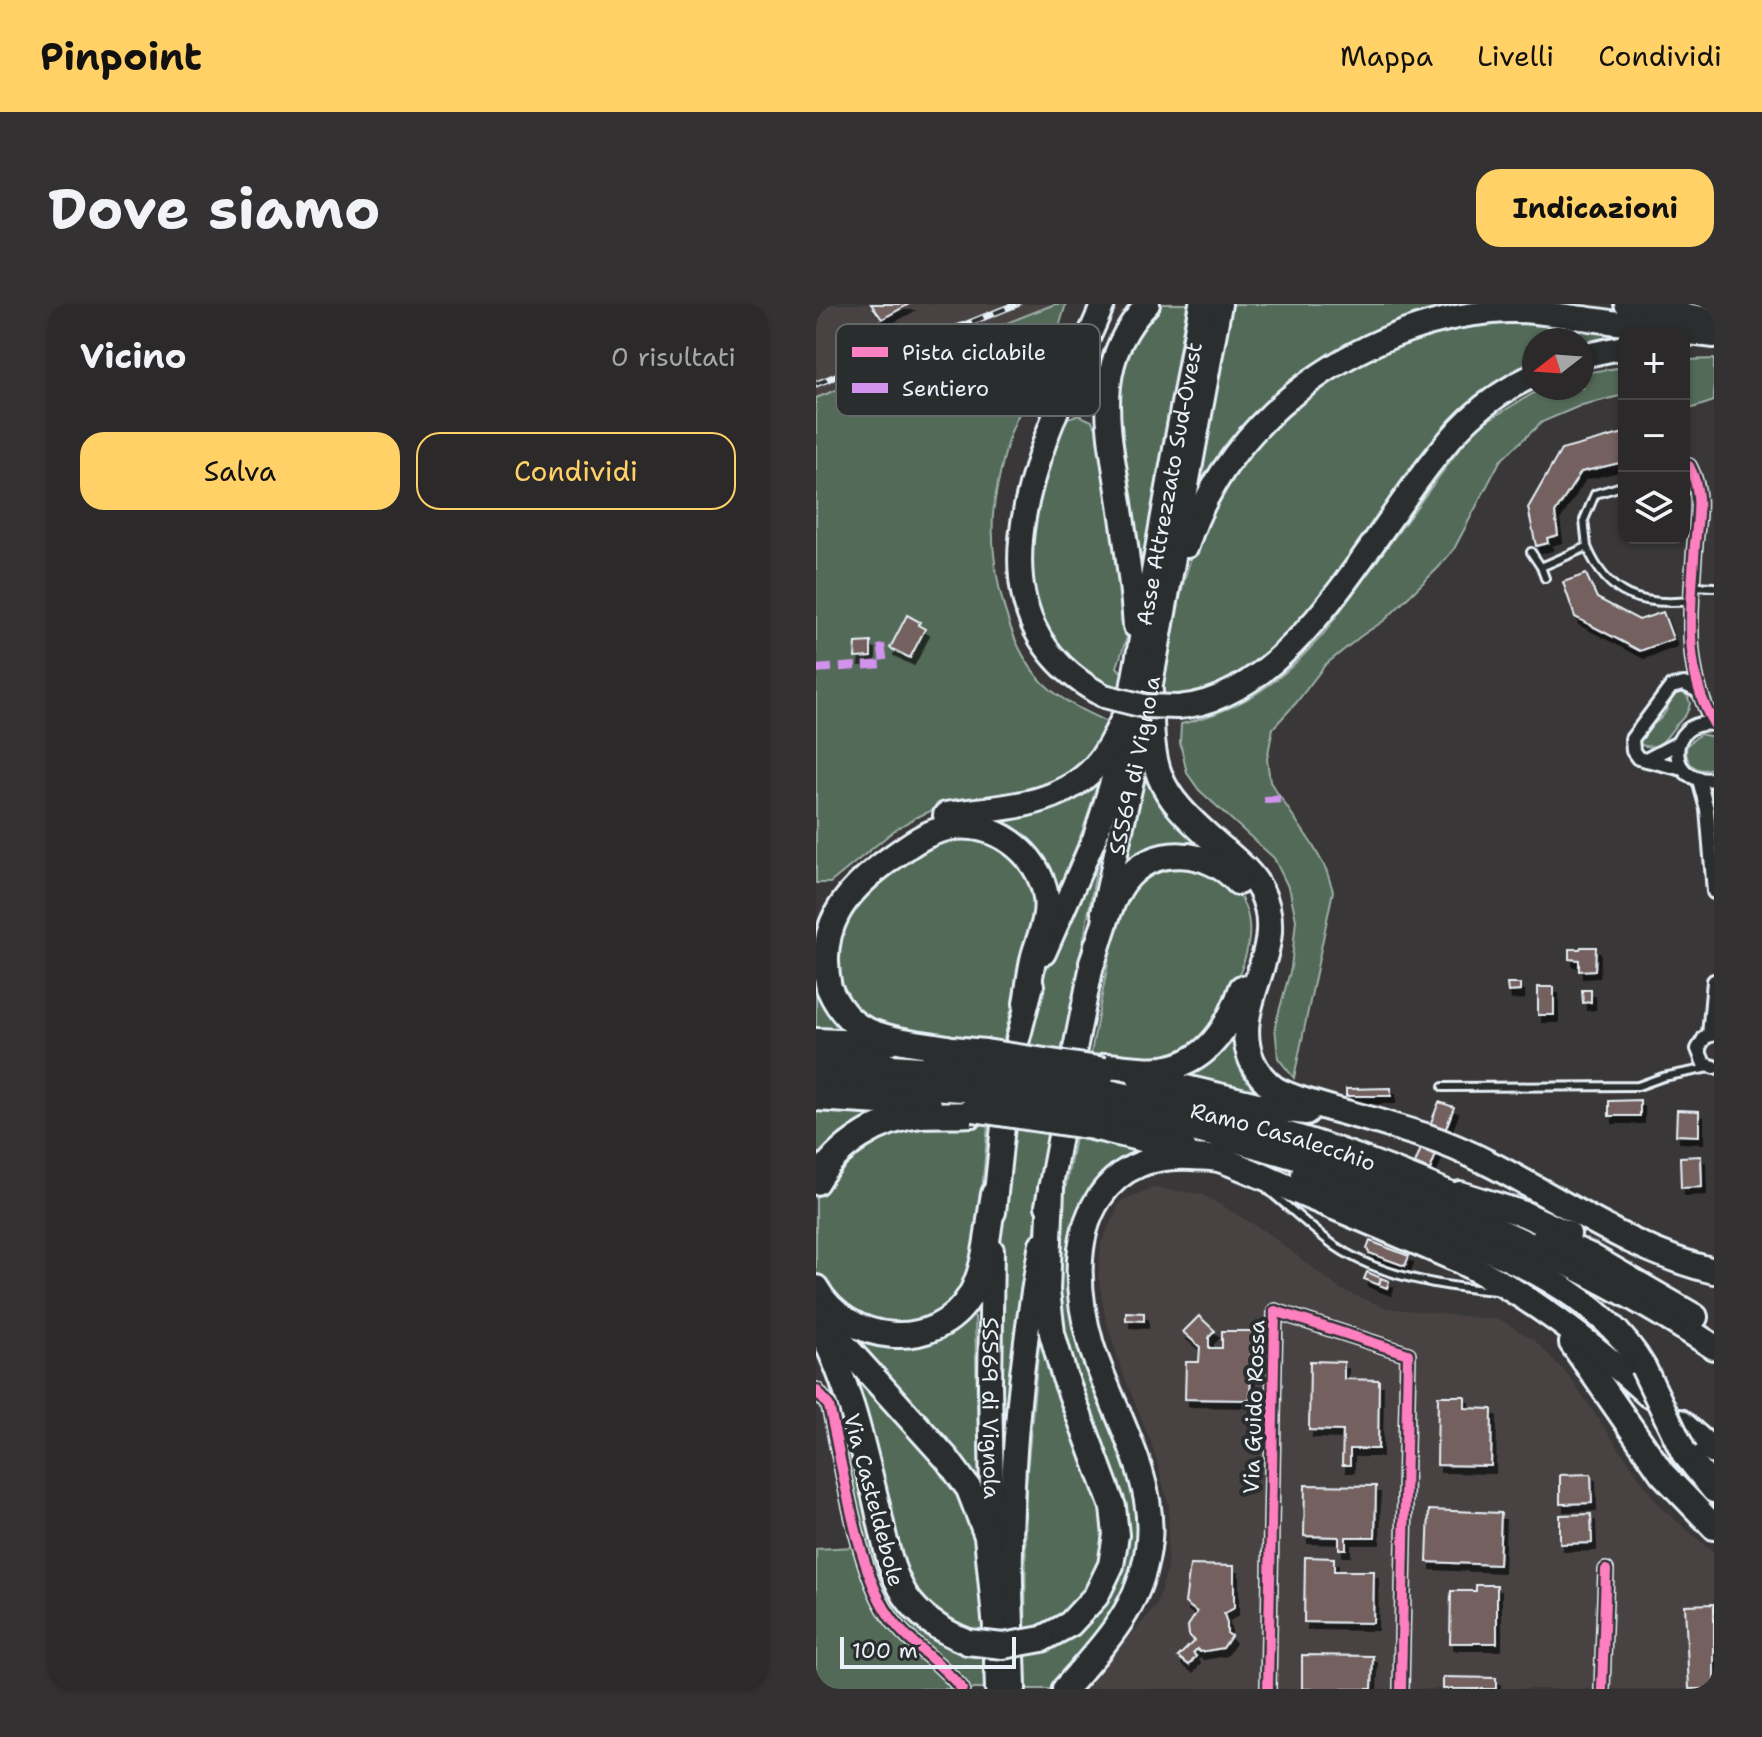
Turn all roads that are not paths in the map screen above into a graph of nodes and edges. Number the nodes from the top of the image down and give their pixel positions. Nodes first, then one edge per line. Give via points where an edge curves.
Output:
1 (1103, 304) edge
2 (1148, 304) edge
3 (1201, 304) edge
4 (1220, 304) edge
5 (1606, 304) edge
6 (1629, 305) edge
7 (1714, 320) edge
8 (1095, 324) edge
9 (1714, 336) edge
10 (1690, 344) edge
11 (1714, 345) edge
12 (1618, 348) edge
13 (1594, 353) edge
14 (1522, 382) edge
15 (1057, 416) edge
16 (1690, 468) edge
17 (1618, 487) edge
18 (1587, 547) junction
19 (1531, 552) dead end
20 (1541, 567) junction
21 (1545, 578) dead end
22 (1692, 586) junction
23 (1714, 587) edge
24 (1691, 601) junction
25 (1163, 624) junction
26 (1137, 664) junction
27 (1150, 691) junction
28 (1698, 693) junction
29 (1130, 707) junction
30 (1714, 724) edge
31 (1687, 729) junction
32 (1678, 743) junction
33 (1644, 760) junction
34 (1683, 769) junction
35 (1714, 779) edge
36 (1699, 780) junction
37 (1714, 892) edge
38 (816, 915) edge
39 (1092, 963) junction
40 (1714, 981) edge
41 (1026, 1003) junction
42 (1712, 1034) edge
43 (1018, 1039) dead end
44 (816, 1041) edge
45 (947, 1048) junction
46 (1072, 1056) junction
47 (816, 1062) edge
48 (1714, 1067) edge
49 (816, 1080) edge
50 (1443, 1087) dead end
51 (978, 1088) junction
52 (1100, 1092) junction
53 (816, 1098) edge
54 (1013, 1121) junction
55 (1380, 1122) junction
56 (1202, 1131) junction
57 (1060, 1136) dead end
58 (1219, 1159) junction
59 (1247, 1172) junction
60 (816, 1182) edge
61 (1430, 1185) junction
62 (1051, 1188) junction
63 (994, 1194) junction
64 (1578, 1215) junction
65 (1714, 1254) edge
66 (1714, 1271) edge
67 (1714, 1283) edge
68 (816, 1288) edge
69 (1516, 1292) junction
70 (1538, 1305) junction
71 (816, 1310) edge
72 (816, 1322) edge
73 (1714, 1329) edge
74 (1714, 1347) edge
75 (816, 1390) edge
76 (1648, 1394) dead end
77 (1680, 1422) dead end
78 (1714, 1452) edge
79 (1714, 1490) edge
80 (1714, 1527) edge
81 (1606, 1570) dead end
82 (995, 1618) junction
83 (962, 1689) edge
84 (997, 1689) edge
85 (1014, 1689) edge
86 (1065, 1689) edge
87 (1268, 1689) edge
88 (1401, 1689) edge
89 (1602, 1689) edge

1 - 8 highway, bridge
2 - 26 highway via 1119,345 1107,407
3 - 26 highway, Asse Attrezzato Sud-Ovest
4 - 25 highway, Asse Attrezzato Sud-Ovest
5 - 6 highway
6 - 7 highway
9 - 25 highway via 1509,311 1432,323 1356,354 1292,396 1224,472 1199,513
10 - 11 highway
12 - 13 highway
14 - 15 highway, bridge via 1486,405 1455,434 1312,624 1281,657 1233,691 1178,707 1144,706 1104,696 1071,674 1041,638 1024,598 1019,563 1022,521 1033,474
16 - 22 street via 1699,502
17 - 18 lane via 1595,494 1584,520
18 - 20 lane
18 - 24 lane via 1604,578 1632,597
19 - 20 lane
20 - 21 lane
22 - 23 lane
22 - 24 street
24 - 28 street
25 - 27 highway, SS569 di Vignola
26 - 29 highway, SS569 di Vignola
27 - 39 highway, SS569 di Vignola
27 - 55 highway via 1153,752 1166,793 1248,872 1267,909 1269,944 1247,1028 1252,1060 1267,1083 1291,1097
28 - 30 street
28 - 31 street
28 - 33 street via 1676,685 1662,698 1632,739 1633,751
29 - 38 highway via 1099,762 1068,789 1025,804 918,824 842,880
29 - 41 highway, SS569 di Vignola via 1105,808
30 - 31 street
31 - 32 street
32 - 33 street
32 - 34 street
33 - 34 street
34 - 36 street
35 - 36 street
36 - 37 street via 1707,809
39 - 46 highway, SS569 di Vignola
39 - 52 highway via 1123,885 1158,859 1189,855 1209,860 1236,879 1253,908 1253,953 1219,1038 1190,1060 1146,1069
40 - 42 street
41 - 43 highway, SS569 di Vignola
41 - 45 highway via 1047,918 1037,871 1018,847 991,831 959,826 927,834 841,900 825,927 822,962 837,1004 862,1028
42 - 48 street via 1699,1045 1699,1054 1704,1064
44 - 45 highway
45 - 51 highway
46 - 51 highway, bridge
46 - 52 highway, bridge
47 - 51 highway, Ramo Casalecchio
48 - 50 lane via 1638,1086
49 - 51 highway, Ramo Casalecchio
51 - 52 highway, Ramo Casalecchio, bridge
51 - 53 highway
51 - 54 highway, bridge
51 - 60 highway via 922,1115 882,1125 848,1145
52 - 54 highway, bridge
52 - 55 highway
52 - 56 highway, Ramo Casalecchio
52 - 58 highway
52 - 61 highway, Ramo Casalecchio via 1288,1135
54 - 63 highway, SS569 di Vignola
55 - 64 highway via 1494,1167
56 - 74 highway, Ramo Casalecchio via 1324,1165 1472,1221 1604,1283
56 - 79 highway, bridge via 1482,1246 1568,1293 1612,1326 1643,1367 1684,1453
57 - 62 highway, SS569 di Vignola
58 - 59 highway
58 - 86 highway via 1171,1156 1136,1165 1114,1180 1089,1216 1081,1248 1084,1316 1147,1498 1149,1540 1143,1575 1128,1611
59 - 69 highway via 1396,1232
59 - 69 lane via 1336,1247 1374,1267 1441,1283
61 - 67 highway via 1524,1214 1606,1251
61 - 73 highway, Ramo Casalecchio via 1590,1256
62 - 72 highway, bridge via 1047,1291 1052,1333 1113,1507 1116,1535 1111,1565 1096,1596 1070,1624 1042,1639 1003,1646 968,1642 945,1632 908,1599 888,1552 848,1394
62 - 85 highway, SS569 di Vignola via 1026,1335 1016,1439 1011,1549
63 - 68 highway via 976,1282 964,1304 936,1326 900,1335 863,1329 830,1309
63 - 82 highway, SS569 di Vignola via 990,1384
64 - 65 highway
64 - 66 highway via 1659,1255
69 - 70 highway
70 - 76 highway
70 - 80 highway via 1590,1365 1662,1473
71 - 82 highway via 969,1489 987,1536
75 - 83 street, Via Casteldebole via 829,1406 878,1597 901,1632
77 - 78 highway
81 - 89 street
82 - 84 highway, SS569 di Vignola
87 - 88 street, Via Guido Rossa via 1275,1311 1408,1354

